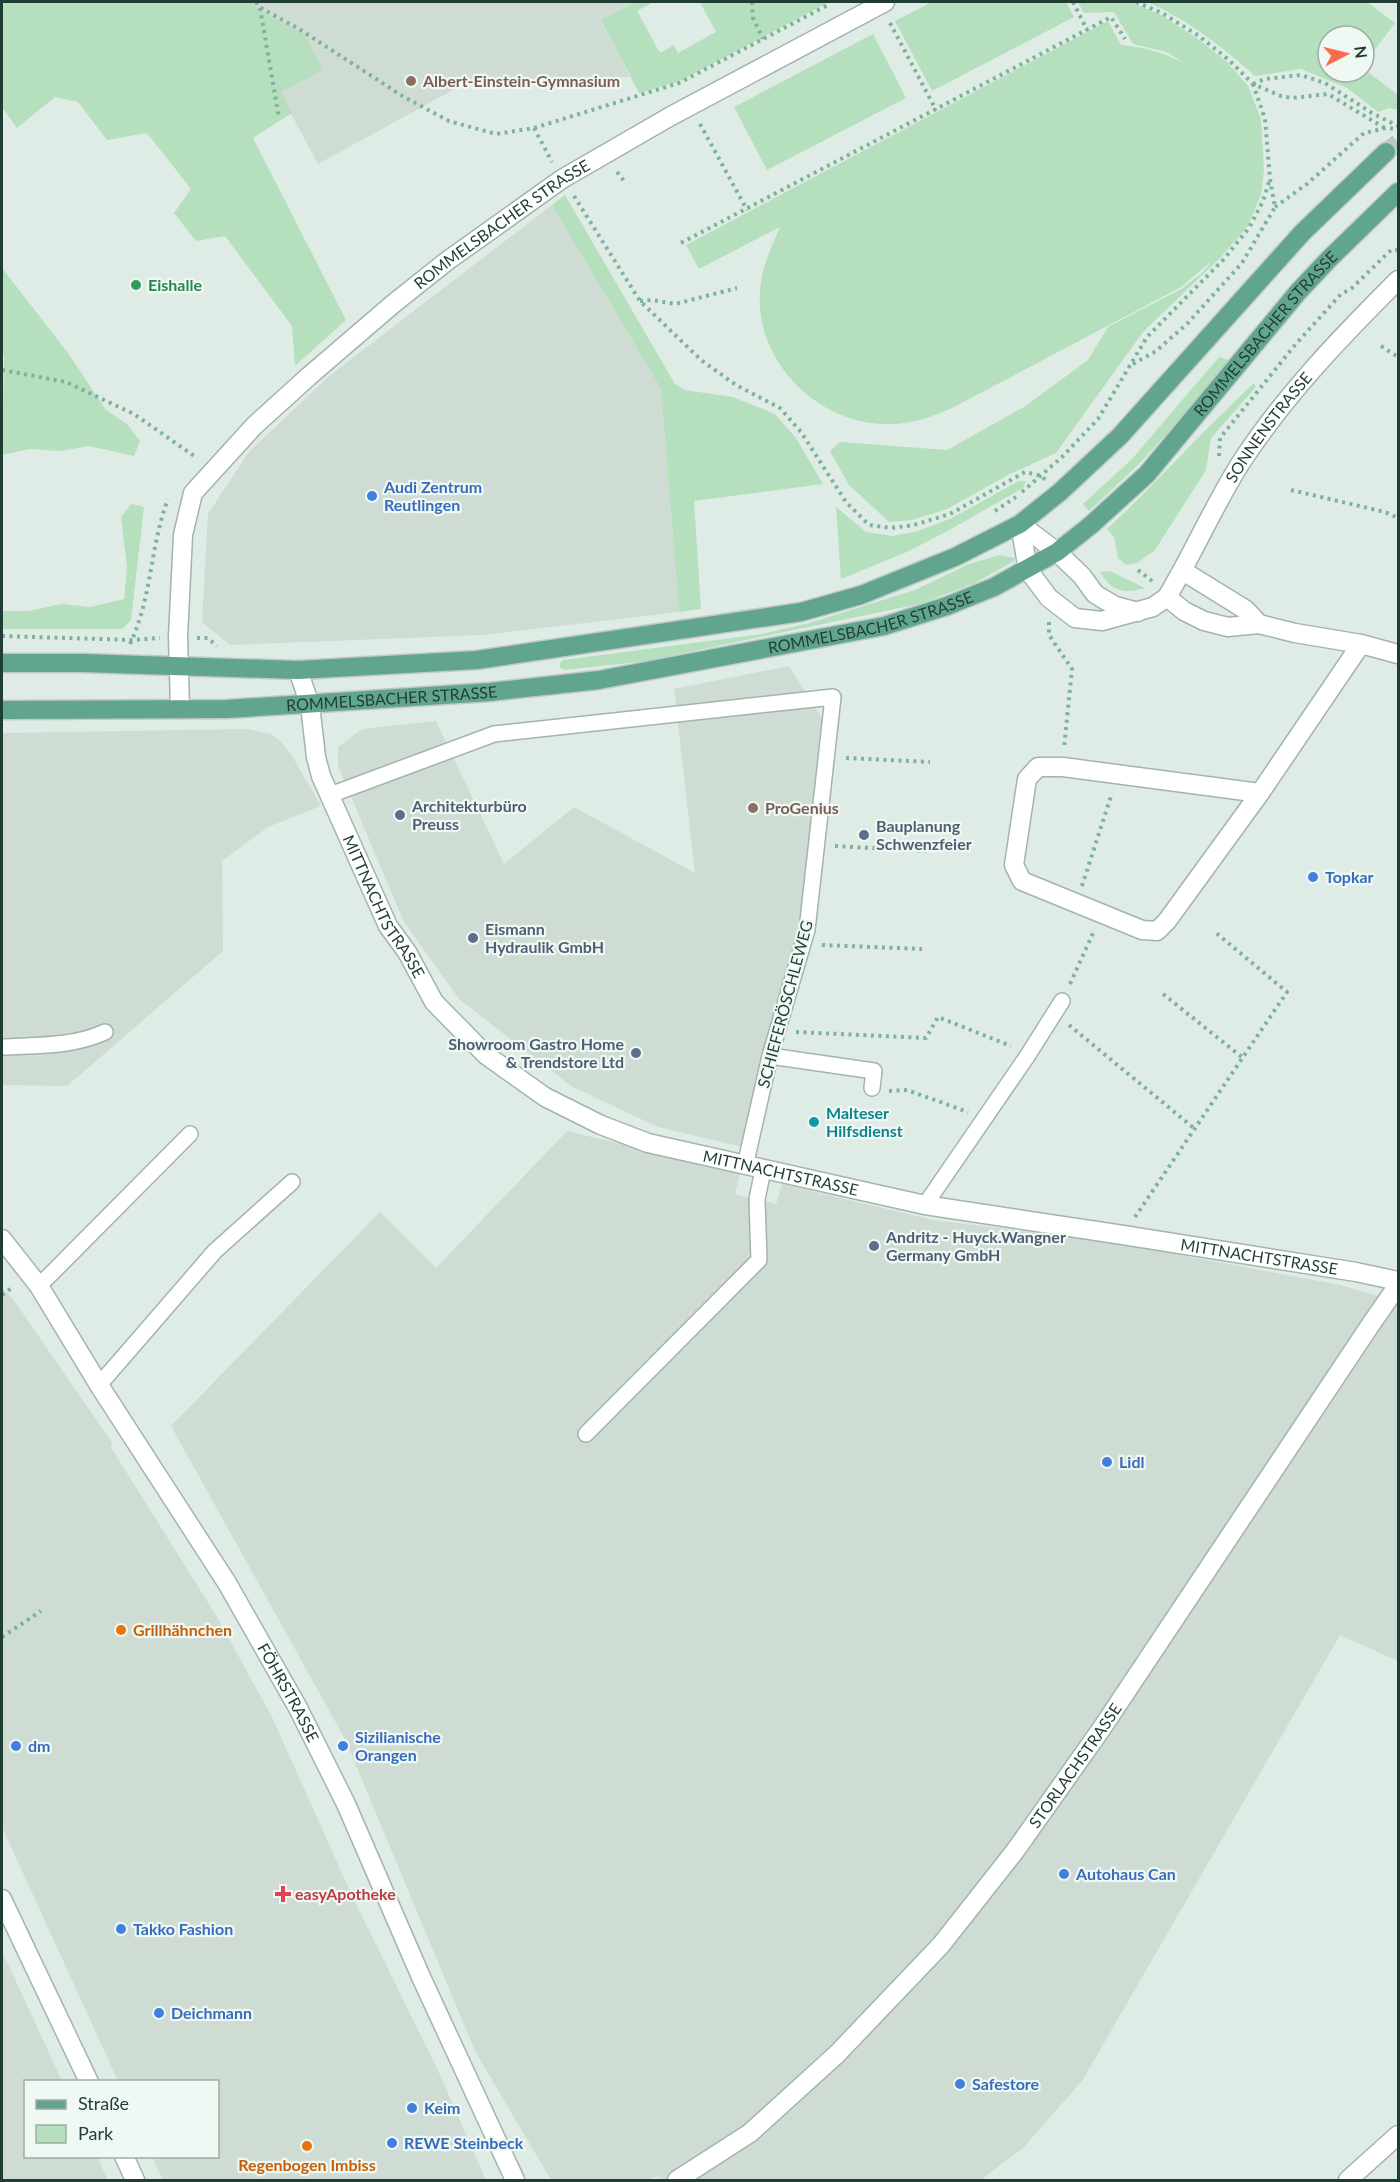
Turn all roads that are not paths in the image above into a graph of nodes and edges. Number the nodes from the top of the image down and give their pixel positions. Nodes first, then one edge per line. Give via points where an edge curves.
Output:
1 (885, 2) edge
2 (1386, 152) tunnel mouth
3 (1398, 192) edge
4 (1398, 280) edge
5 (1020, 524) junction
6 (1057, 552) junction
7 (1028, 570) junction
8 (1183, 571) junction
9 (1167, 597) junction
10 (1138, 612) junction
11 (1259, 624) junction
12 (1361, 644) junction
13 (1398, 654) edge
14 (2, 663) edge
15 (179, 667) junction
16 (298, 670) junction
17 (310, 705) junction
18 (2, 710) edge
19 (180, 710) junction
20 (1260, 793) junction
21 (330, 795) junction
22 (1062, 1001) road end
23 (105, 1032) dead end
24 (2, 1047) edge
25 (770, 1056) junction
26 (872, 1088) dead end
27 (190, 1134) dead end
28 (745, 1166) junction
29 (764, 1170) junction
30 (292, 1182) dead end
31 (925, 1205) junction
32 (2, 1239) edge
33 (1398, 1283) edge
34 (39, 1286) junction
35 (99, 1385) junction
36 (586, 1434) dead end
37 (2, 1899) edge
38 (88, 2080) edge
39 (1398, 2135) edge
40 (124, 2158) edge
41 (135, 2181) edge
42 (515, 2181) edge
43 (677, 2181) edge
44 (1348, 2181) edge

1 - 15 street, ROMMELSBACHER STRASSE via 690,105 562,179 393,304 254,426 193,493 183,534
2 - 5 main road, ROMMELSBACHER STRASSE via 1302,233 1120,436
3 - 6 main road, ROMMELSBACHER STRASSE via 1298,292 1147,474
4 - 8 street, SONNENSTRASSE via 1338,340 1274,417 1240,464
5 - 6 street
5 - 7 street
5 - 16 main road, ROMMELSBACHER STRASSE via 955,557 861,595 801,612 477,660
6 - 7 main road, ROMMELSBACHER STRASSE
6 - 10 street via 1095,594 1115,606
7 - 10 street via 1049,598 1075,618 1102,621
7 - 17 main road, ROMMELSBACHER STRASSE via 947,606 833,637 599,680
8 - 9 street, SONNENSTRASSE
8 - 11 street via 1245,610
9 - 10 street
9 - 11 street via 1204,621 1228,627
11 - 12 street
12 - 13 street
12 - 20 street
14 - 15 main road, ROMMELSBACHER STRASSE
15 - 16 main road, ROMMELSBACHER STRASSE
15 - 19 street, ROMMELSBACHER STRASSE
16 - 17 street, MITTNACHTSTRASSE
17 - 19 main road, ROMMELSBACHER STRASSE
17 - 21 street, MITTNACHTSTRASSE via 315,757
18 - 19 main road, ROMMELSBACHER STRASSE
20 - 20 street via 1157,931 1142,930 1022,881 1014,865 1027,779 1038,767
21 - 25 lane, SCHIEFERÖSCHLEWEG via 494,734 833,697 807,930
21 - 28 street, MITTNACHTSTRASSE via 388,926 435,1002 486,1054 545,1096 601,1125 648,1143
22 - 31 lane
23 - 24 lane via 69,1044
25 - 26 lane via 874,1071
25 - 28 lane, SCHIEFERÖSCHLEWEG
27 - 34 lane
28 - 29 street, MITTNACHTSTRASSE
29 - 31 street, MITTNACHTSTRASSE
29 - 36 lane via 757,1199 759,1260
30 - 35 lane via 215,1251
31 - 33 street, MITTNACHTSTRASSE via 1356,1272
32 - 34 street, FÖHRSTRASSE
33 - 43 street, STORLACHSTRASSE via 1102,1728 1015,1851 941,1945 837,2054 750,2133
34 - 35 street, FÖHRSTRASSE
35 - 42 street, FÖHRSTRASSE via 226,1583 298,1708 346,1804
37 - 38 street
39 - 44 street
40 - 41 street

